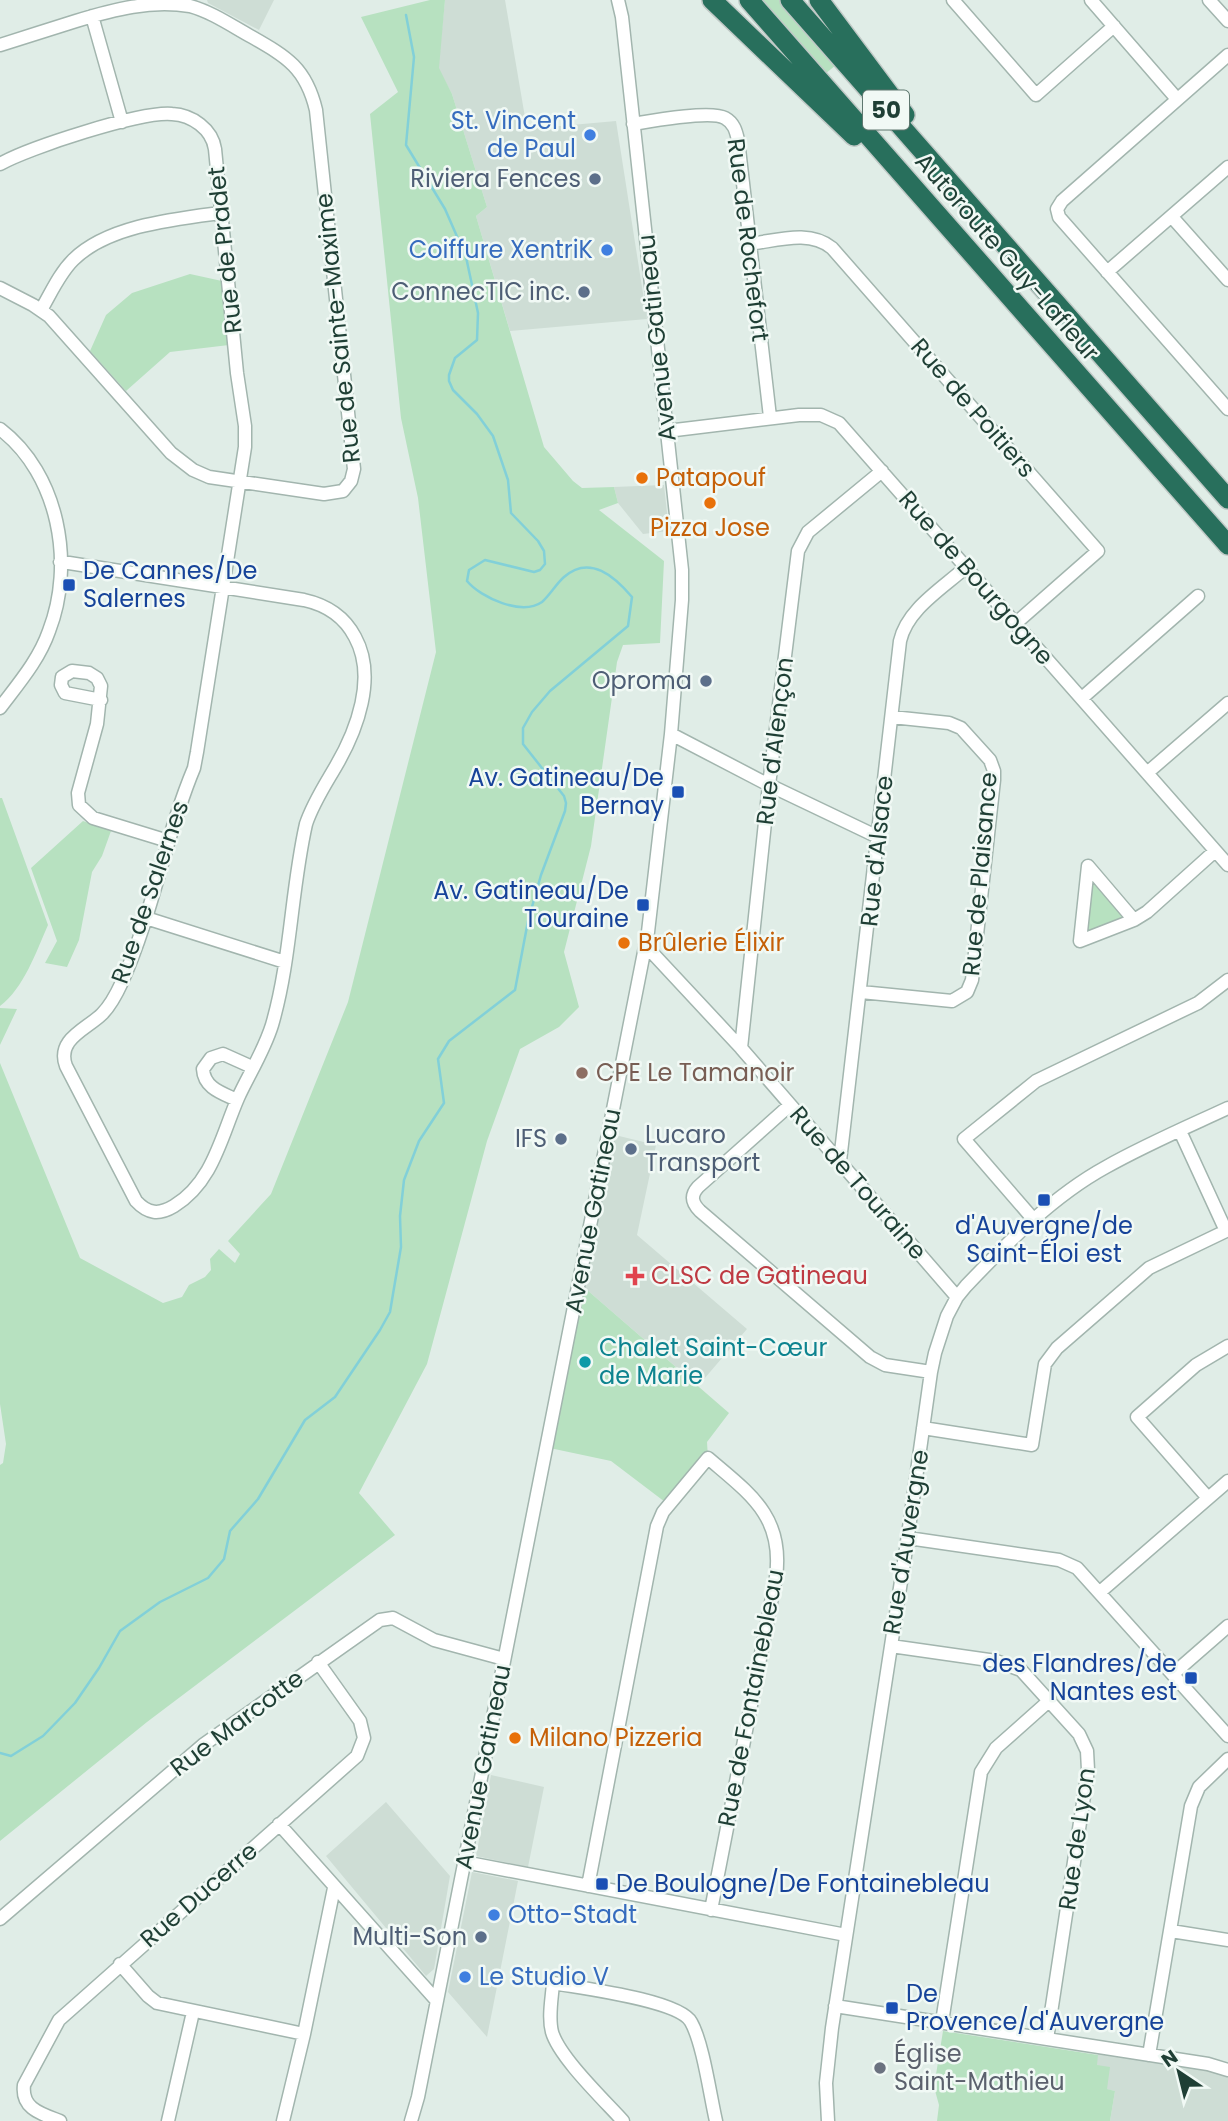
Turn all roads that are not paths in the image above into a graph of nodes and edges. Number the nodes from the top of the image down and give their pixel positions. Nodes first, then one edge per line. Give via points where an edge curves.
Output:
1 (618, 0) edge
2 (712, 0) edge
3 (749, 0) edge
4 (790, 0) edge
5 (819, 0) edge
6 (953, 0) edge
7 (1091, 0) edge
8 (1209, 0) edge
9 (92, 16) junction
10 (1228, 21) edge
11 (1114, 26) junction
12 (0, 45) edge
13 (1228, 55) edge
14 (1178, 99) junction
15 (122, 122) junction
16 (632, 124) junction
17 (0, 164) edge
18 (1228, 167) edge
19 (922, 198) junction
20 (220, 213) junction
21 (1172, 217) junction
22 (983, 220) junction
23 (749, 244) junction
24 (1107, 272) junction
25 (1228, 280) edge
26 (0, 288) edge
27 (41, 310) junction
28 (1228, 409) edge
29 (770, 417) junction
30 (0, 429) edge
31 (667, 431) junction
32 (882, 471) junction
33 (239, 481) junction
34 (1228, 499) edge
35 (1228, 545) edge
36 (60, 562) junction
37 (966, 566) junction
38 (222, 588) junction
39 (1198, 596) dead end
40 (1016, 623) junction
41 (1082, 698) junction
42 (101, 700) dead end
43 (1228, 703) edge
44 (0, 708) edge
45 (892, 717) junction
46 (671, 734) junction
47 (1147, 773) junction
48 (769, 785) junction
49 (878, 837) junction
50 (168, 841) junction
51 (1215, 851) junction
52 (1228, 865) edge
53 (146, 918) junction
54 (1134, 920) junction
55 (645, 945) junction
56 (285, 962) junction
57 (1228, 980) edge
58 (861, 992) junction
59 (741, 1048) junction
60 (252, 1068) junction
61 (237, 1100) junction
62 (790, 1105) junction
63 (1228, 1108) edge
64 (1180, 1131) junction
65 (840, 1161) junction
66 (1034, 1220) junction
67 (957, 1297) junction
68 (1228, 1346) edge
69 (931, 1372) junction
70 (923, 1429) junction
71 (1228, 1481) edge
72 (1208, 1498) junction
73 (908, 1538) junction
74 (1100, 1592) junction
75 (1228, 1626) edge
76 (891, 1646) junction
77 (504, 1658) junction
78 (318, 1662) junction
79 (1173, 1674) junction
80 (1050, 1700) junction
81 (1228, 1736) edge
82 (1228, 1759) edge
83 (279, 1824) junction
84 (464, 1862) junction
85 (588, 1886) junction
86 (334, 1888) junction
87 (711, 1910) junction
88 (0, 1919) edge
89 (1171, 1931) junction
90 (846, 1935) junction
91 (1228, 1940) edge
92 (120, 1964) junction
93 (437, 2001) junction
94 (835, 2006) junction
95 (193, 2012) junction
96 (942, 2022) junction
97 (304, 2034) junction
98 (1047, 2039) junction
99 (1149, 2055) junction
100 (1228, 2070) edge
101 (60, 2121) edge
102 (168, 2121) edge
103 (283, 2121) edge
104 (411, 2121) edge
105 (623, 2121) edge
106 (716, 2121) edge
107 (828, 2121) edge

1 - 16 street, Avenue Gatineau
2 - 19 highway
3 - 19 highway, Autoroute Guy-Lafleur / 50
4 - 22 highway, Autoroute Guy-Lafleur / 50
5 - 22 highway
6 - 11 street via 1037,95
7 - 11 street
8 - 10 street
9 - 12 street, Rue de Sainte-Maxime
9 - 15 street
9 - 33 street, Rue de Sainte-Maxime via 145,2 202,10 286,57 300,71 313,97 353,476 343,491 331,494
11 - 14 street
13 - 14 street
14 - 24 street via 1057,209
15 - 17 street, Rue de Pradet
15 - 20 street, Rue de Pradet via 171,113 208,131 215,149
16 - 23 street, Rue de Rochefort via 710,114 730,121 738,141
16 - 31 street, Avenue Gatineau
18 - 21 street
19 - 35 highway, Autoroute Guy-Lafleur / 50
20 - 27 street via 160,222 98,241 71,262
20 - 33 street, Rue de Pradet via 245,426
21 - 24 street
21 - 25 street
22 - 34 highway, Autoroute Guy-Lafleur / 50
23 - 29 street, Rue de Rochefort
23 - 40 street, Rue de Poitiers via 805,237 820,239 832,248 1098,551
24 - 28 street
26 - 27 street, Rue de Sainte-Maxime
27 - 33 street, Rue de Sainte-Maxime via 179,460 200,474
29 - 31 street, Rue de Bourgogne
29 - 32 street, Rue de Bourgogne via 812,414 830,418 847,430
30 - 36 street via 27,457 50,498
31 - 46 street, Avenue Gatineau via 683,584
32 - 37 street, Rue de Bourgogne
32 - 48 street, Rue d'Alençon via 817,524 798,551
33 - 38 street, Rue de Pradet
36 - 38 street, Rue de Salernes
36 - 44 street via 59,591 49,632
37 - 40 street, Rue de Bourgogne
37 - 45 street, Rue d'Alsace via 906,624
38 - 50 street, Rue de Salernes via 194,768
38 - 56 street, Rue de Salernes via 304,600 330,609 352,631 364,662 357,717 306,824
39 - 41 street
40 - 41 street, Rue de Bourgogne
41 - 47 street, Rue de Bourgogne
42 - 50 street via 79,805 93,818
43 - 47 street
45 - 49 street, Rue d'Alsace
45 - 58 street, Rue de Plaisance via 955,725 993,765 972,980 967,992 952,1001
46 - 48 street
46 - 55 street, Avenue Gatineau
47 - 51 street, Rue de Bourgogne
48 - 49 street
48 - 59 street, Rue d'Alençon
49 - 58 street, Rue d'Alsace
50 - 53 street, Rue de Salernes
51 - 52 street, Rue de Bourgogne
51 - 54 street
53 - 56 street
53 - 61 street, Rue de Salernes via 114,997 96,1019 71,1038 64,1054 66,1066 140,1206 162,1212 191,1194 215,1158
54 - 54 street via 1080,941 1088,866 1096,875
55 - 59 street, Rue de Touraine
55 - 77 street, Avenue Gatineau
56 - 60 street, Rue de Salernes via 272,1026
57 - 66 street via 1198,1003 1036,1081 964,1139
58 - 65 street, Rue d'Alsace
59 - 62 street, Rue de Touraine
60 - 61 street, Rue de Salernes
60 - 61 street via 223,1054 211,1058 202,1069 209,1085
62 - 65 street, Rue de Touraine
62 - 69 street via 698,1186 693,1202 870,1357 885,1365
63 - 64 street, Rue d'Auvergne
64 - 66 street, Rue d'Auvergne via 1107,1166
64 - 70 street via 1226,1231 1149,1268 1057,1348 1045,1364 1032,1445
65 - 67 street, Rue de Touraine
66 - 67 street, Rue d'Auvergne
67 - 69 street, Rue d'Auvergne
68 - 72 street via 1196,1365 1137,1417
69 - 70 street, Rue d'Auvergne
70 - 73 street, Rue d'Auvergne
71 - 72 street
72 - 74 street
73 - 74 street via 1059,1560 1077,1568
73 - 76 street, Rue d'Auvergne
74 - 79 street
75 - 79 street
76 - 80 street, Rue de Lyon via 1014,1666
76 - 90 street, Rue d'Auvergne
77 - 78 street, Rue Marcotte via 433,1640 393,1618 380,1620
77 - 84 street, Avenue Gatineau
78 - 83 street, Rue Ducerre via 360,1721 364,1738 357,1756
78 - 88 street, Rue Marcotte via 195,1751
79 - 81 street
80 - 96 street via 996,1748 981,1772
80 - 98 street, Rue de Lyon via 1079,1734 1089,1760
82 - 89 street via 1199,1787 1191,1806
83 - 86 street
83 - 92 street, Rue Ducerre
84 - 85 street
84 - 93 street, Avenue Gatineau
85 - 87 street
85 - 87 street, Rue de Fontainebleau via 657,1526 708,1458 759,1504 774,1532 778,1553
86 - 93 street
86 - 97 street
87 - 90 street
89 - 91 street
89 - 99 street
90 - 94 street, Rue d'Auvergne
92 - 95 street via 152,2000
92 - 101 street, Rue Ducerre via 54,2025 24,2085 28,2105
93 - 104 street, Avenue Gatineau
94 - 96 street
94 - 107 street, Rue d'Auvergne via 827,2070
95 - 97 street
95 - 102 street
96 - 98 street
97 - 103 street
98 - 99 street
99 - 100 street
105 - 106 street via 555,2040 550,2023 553,1983 664,2004 687,2016 697,2038

